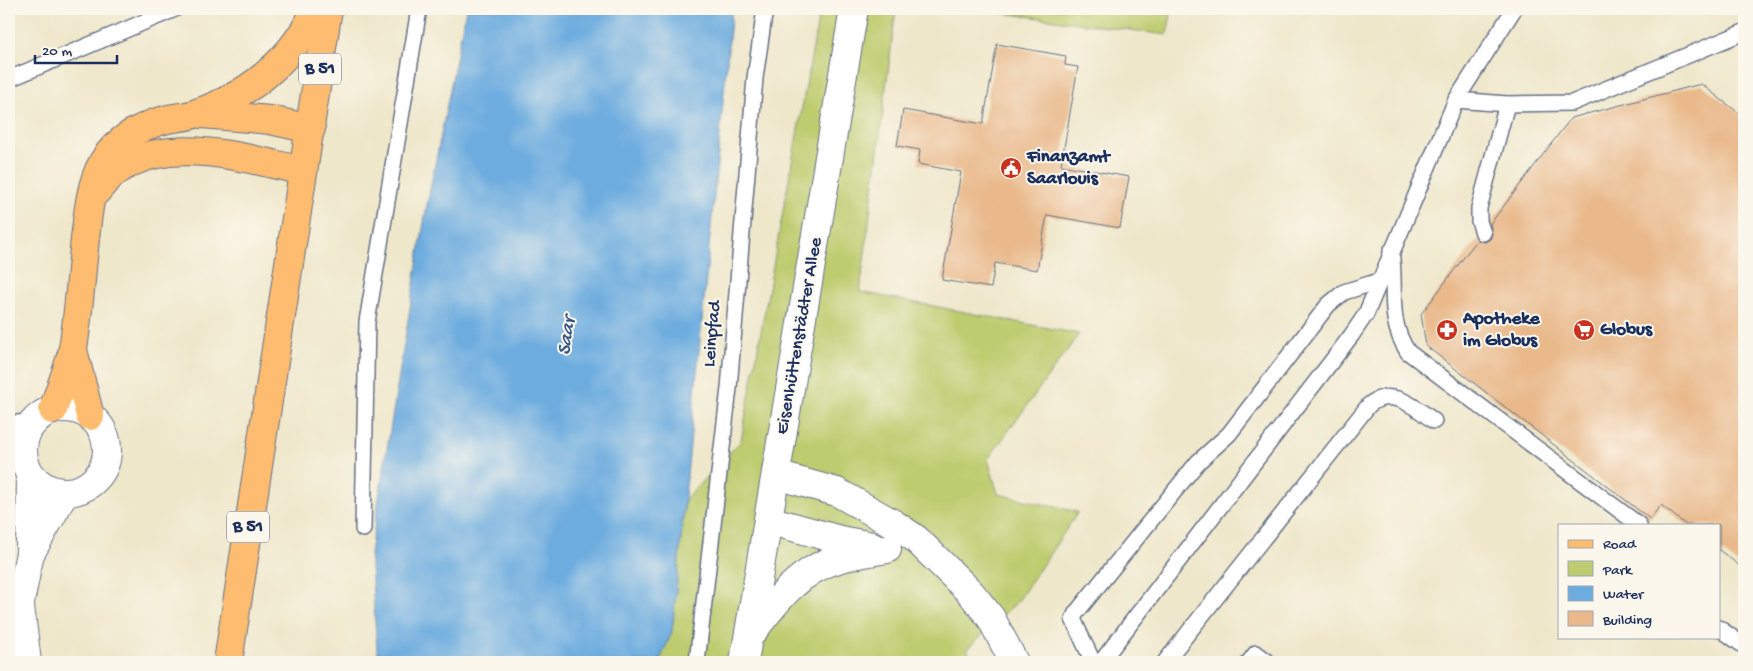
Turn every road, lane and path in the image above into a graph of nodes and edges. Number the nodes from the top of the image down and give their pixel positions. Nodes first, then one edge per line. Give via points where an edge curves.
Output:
1 (175, 9) edge
2 (316, 9) edge
3 (328, 9) edge
4 (420, 9) edge
5 (765, 9) edge
6 (854, 9) edge
7 (1514, 9) edge
8 (1744, 32) edge
9 (9, 79) edge
10 (1456, 100) junction
11 (1506, 104) junction
12 (195, 114) junction
13 (311, 129) junction
14 (304, 171) junction
15 (89, 205) junction
16 (1483, 233) dead end
17 (1391, 251) junction
18 (1379, 281) junction
19 (73, 350) junction
20 (90, 416) junction
21 (32, 418) edge
22 (1434, 421) dead end
23 (22, 465) edge
24 (776, 475) junction
25 (65, 492) junction
26 (768, 520) junction
27 (1638, 524) edge
28 (363, 529) dead end
29 (887, 549) junction
30 (30, 553) junction
31 (930, 555) junction
32 (20, 602) junction
33 (1720, 629) edge
34 (9, 632) edge
35 (1744, 646) edge
36 (746, 650) edge
37 (27, 662) edge
38 (228, 662) edge
39 (697, 662) edge
40 (1014, 662) edge
41 (1093, 662) edge
42 (1101, 662) edge
43 (1165, 662) edge
44 (1249, 662) edge
45 (1268, 662) edge

1 - 9 lane
2 - 12 main road via 287,56 258,82 226,102
3 - 13 main road, B 51
4 - 28 lane via 368,322
5 - 39 lane, Leinpfad via 755,78 729,388
6 - 24 street, Eisenhüttenstädter Allee
7 - 10 lane
8 - 11 lane via 1572,103
10 - 11 lane
10 - 17 lane
11 - 16 lane via 1479,208
12 - 13 main road via 270,120
12 - 15 main road via 167,119 119,142 103,162
13 - 14 main road, B 51
14 - 15 main road via 233,155 170,151 146,156 120,169 107,178
14 - 38 main road, B 51
15 - 19 main road
17 - 18 lane
17 - 27 lane via 1394,321 1408,352
18 - 41 lane via 1344,292 1328,305 1229,434 1198,462 1076,613 1075,625
18 - 42 lane via 1366,314 1351,336
19 - 20 main road
19 - 21 main road
20 - 21 street via 66,408
20 - 25 street via 105,437 105,463 90,484
21 - 23 street via 24,441
22 - 43 lane via 1397,398 1380,399 1369,406
23 - 25 street via 40,484
23 - 30 street
24 - 26 street, Eisenhüttenstädter Allee
24 - 31 street via 837,492 894,524 916,539
25 - 30 street
26 - 29 street
26 - 36 street, Eisenhüttenstädter Allee
29 - 31 street
29 - 36 street via 837,559 804,574 779,598
30 - 32 street
31 - 40 street via 971,593 992,618
32 - 34 street
32 - 37 street
33 - 35 lane
44 - 45 lane via 1256,653

